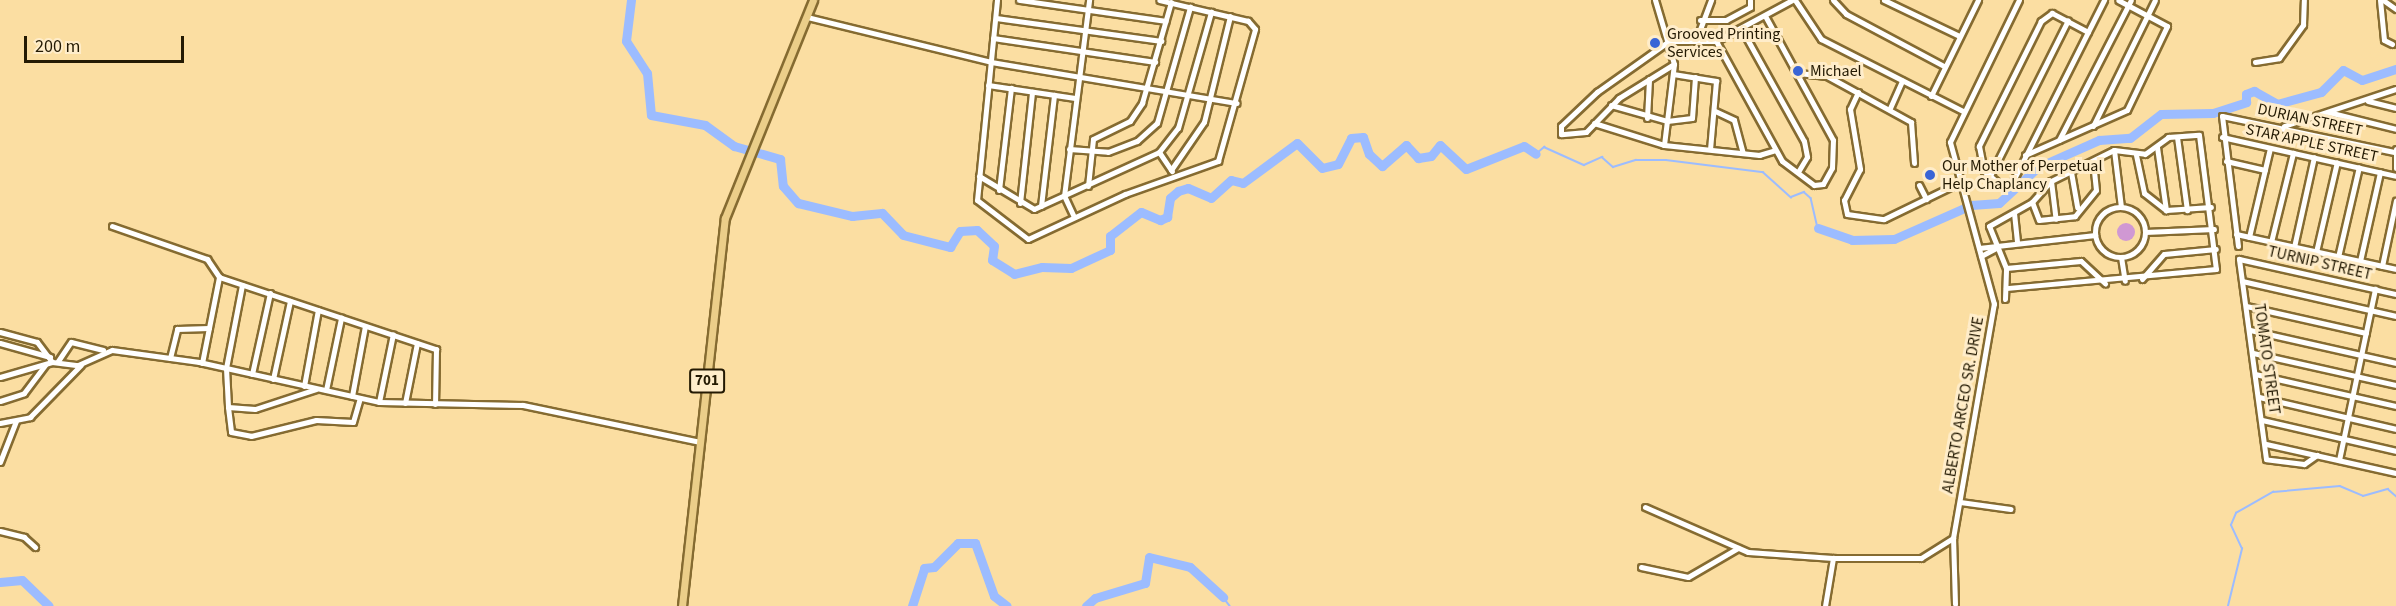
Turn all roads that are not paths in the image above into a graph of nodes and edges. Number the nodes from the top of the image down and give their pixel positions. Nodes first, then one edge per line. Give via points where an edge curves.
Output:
1 (813, 0) edge
2 (997, 0) edge
3 (1018, 0) edge
4 (1089, 0) edge
5 (1159, 0) edge
6 (1655, 0) edge
7 (1711, 0) edge
8 (1750, 0) edge
9 (1794, 0) edge
10 (1833, 0) edge
11 (1884, 0) edge
12 (1978, 0) edge
13 (2019, 0) edge
14 (2104, 0) edge
15 (2118, 0) edge
16 (2155, 0) edge
17 (2304, 0) edge
18 (2382, 0) edge
19 (1171, 2) junction
20 (2129, 2) edge
21 (1190, 7) junction
22 (1088, 9) junction
23 (2396, 9) edge
24 (1211, 12) junction
25 (2147, 15) junction
26 (1230, 16) junction
27 (1765, 16) junction
28 (807, 17) junction
29 (996, 18) junction
30 (1700, 20) junction
31 (2067, 20) junction
32 (1166, 21) junction
33 (1742, 28) junction
34 (1085, 29) junction
35 (2088, 32) junction
36 (1959, 36) junction
37 (993, 38) junction
38 (1696, 40) junction
39 (1161, 41) junction
40 (1716, 41) junction
41 (1669, 42) junction
42 (2392, 44) dead end
43 (1082, 51) junction
44 (991, 62) junction
45 (1155, 62) junction
46 (2255, 62) dead end
47 (1674, 63) junction
48 (1944, 66) junction
49 (1798, 73) junction
50 (1673, 74) junction
51 (1077, 75) junction
52 (1695, 77) junction
53 (1649, 79) junction
54 (1902, 81) junction
55 (988, 85) junction
56 (1150, 86) junction
57 (1011, 88) junction
58 (1169, 89) junction
59 (2396, 89) edge
60 (1032, 92) junction
61 (1190, 92) junction
62 (1858, 92) junction
63 (1054, 95) junction
64 (1211, 96) junction
65 (1931, 96) junction
66 (1075, 98) junction
67 (2368, 101) junction
68 (1237, 103) junction
69 (1611, 105) junction
70 (1890, 108) junction
71 (2396, 108) edge
72 (1715, 111) junction
73 (1963, 111) junction
74 (2327, 112) junction
75 (1647, 118) junction
76 (1667, 121) junction
77 (1594, 123) junction
78 (2093, 126) junction
79 (2283, 127) junction
80 (2396, 129) edge
81 (2177, 137) junction
82 (2222, 137) junction
83 (2059, 141) junction
84 (1664, 145) junction
85 (2157, 147) junction
86 (2270, 148) junction
87 (1069, 149) junction
88 (1710, 149) junction
89 (1775, 150) junction
90 (2114, 150) junction
91 (2395, 151) edge
92 (1090, 152) junction
93 (1159, 152) junction
94 (1743, 153) junction
95 (2293, 153) junction
96 (2025, 155) junction
97 (2136, 155) junction
98 (2314, 157) junction
99 (2226, 161) junction
100 (2093, 162) junction
101 (2337, 162) junction
102 (1914, 163) dead end
103 (2359, 167) junction
104 (2396, 168) edge
105 (1171, 170) junction
106 (2265, 170) junction
107 (1798, 172) junction
108 (2071, 172) junction
109 (2380, 172) junction
110 (979, 176) junction
111 (1990, 176) junction
112 (2396, 176) edge
113 (1176, 178) junction
114 (2050, 181) junction
115 (1958, 183) junction
116 (1919, 185) dead end
117 (1088, 186) junction
118 (999, 190) junction
119 (1064, 195) junction
120 (1926, 199) junction
121 (2396, 200) edge
122 (2032, 202) junction
123 (1020, 203) junction
124 (1041, 206) junction
125 (2077, 207) junction
126 (2121, 207) junction
127 (2211, 207) junction
128 (2166, 210) junction
129 (2187, 210) junction
130 (2014, 213) junction
131 (1074, 217) junction
132 (2056, 219) junction
133 (112, 226) dead end
134 (2214, 229) junction
135 (2145, 232) junction
136 (2236, 234) junction
137 (2095, 235) junction
138 (2249, 237) junction
139 (2271, 242) junction
140 (2017, 243) junction
141 (2238, 246) dead end
142 (2294, 247) junction
143 (1978, 248) junction
144 (1996, 248) junction
145 (2216, 249) junction
146 (2316, 252) junction
147 (1981, 256) junction
148 (2338, 256) junction
149 (2121, 257) junction
150 (2239, 259) joint
151 (2360, 261) junction
152 (2382, 266) junction
153 (2006, 268) junction
154 (2396, 269) edge
155 (219, 277) junction
156 (2142, 279) junction
157 (2125, 281) junction
158 (2242, 281) junction
159 (2105, 283) junction
160 (242, 285) junction
161 (2006, 288) junction
162 (2375, 289) junction
163 (270, 293) junction
164 (2396, 294) edge
165 (2005, 298) dead end
166 (290, 301) junction
167 (2246, 306) junction
168 (318, 310) junction
169 (2371, 311) junction
170 (2396, 316) edge
171 (341, 318) junction
172 (365, 326) junction
173 (209, 328) junction
174 (2250, 330) junction
175 (0, 332) edge
176 (2366, 333) junction
177 (393, 334) junction
178 (0, 343) edge
179 (417, 343) junction
180 (104, 351) junction
181 (2253, 353) junction
182 (2362, 355) junction
183 (170, 358) junction
184 (52, 361) junction
185 (82, 363) junction
186 (202, 363) junction
187 (2396, 363) edge
188 (226, 368) junction
189 (252, 374) junction
190 (2255, 374) junction
191 (2357, 376) junction
192 (0, 377) edge
193 (273, 379) junction
194 (2396, 384) edge
195 (304, 386) junction
196 (317, 389) junction
197 (326, 390) junction
198 (352, 396) junction
199 (2259, 397) junction
200 (2353, 397) junction
201 (360, 398) junction
202 (0, 401) edge
203 (379, 402) junction
204 (405, 403) junction
205 (435, 404) junction
206 (2396, 406) edge
207 (228, 407) junction
208 (2348, 418) junction
209 (2262, 420) junction
210 (16, 422) junction
211 (0, 423) edge
212 (2396, 429) edge
213 (2344, 440) junction
214 (700, 442) junction
215 (2266, 444) junction
216 (2396, 451) edge
217 (2317, 455) junction
218 (2339, 460) junction
219 (0, 462) edge
220 (2396, 473) edge
221 (1960, 502) junction
222 (1645, 507) dead end
223 (2012, 509) dead end
224 (0, 531) edge
225 (1953, 538) junction
226 (35, 547) dead end
227 (1738, 548) junction
228 (1833, 558) junction
229 (1641, 567) dead end
230 (1955, 605) edge
231 (682, 606) edge
232 (1825, 606) edge

1 - 28 main road, 701
2 - 29 street
3 - 22 street
4 - 22 street
5 - 19 street
6 - 41 street
7 - 30 street
8 - 30 street via 1750,7 1726,20
9 - 27 street
9 - 54 street via 1821,39
10 - 48 street via 1846,14
11 - 36 street
12 - 36 street
13 - 73 street
14 - 35 street
15 - 20 street
16 - 25 street
17 - 46 street via 2303,26 2279,58
18 - 23 street
18 - 42 street via 2384,40
19 - 21 street
19 - 32 street
20 - 25 street
20 - 83 street
21 - 24 street
21 - 58 street
22 - 32 street
22 - 34 street
24 - 26 street
24 - 61 street
25 - 78 street
25 - 78 street via 2167,26 2127,110
26 - 64 street
26 - 68 street via 1251,22 1255,29
27 - 33 street
27 - 49 street
28 - 44 street
28 - 214 main road, 701 via 725,219
29 - 34 street
29 - 37 street
30 - 38 street
31 - 35 street
31 - 111 street
31 - 111 street via 2052,13 2041,21 1979,146
32 - 39 street
33 - 40 street
33 - 107 street via 1804,141 1807,157
34 - 39 street
34 - 43 street
35 - 96 street
36 - 48 street
37 - 43 street
37 - 44 street
38 - 40 street
38 - 41 street
39 - 45 street
40 - 89 street
41 - 47 street
41 - 77 street via 1598,92 1560,131 1577,136
43 - 45 street
43 - 51 street
44 - 51 street
44 - 55 street
45 - 56 street
47 - 50 street
47 - 53 street
48 - 65 street
49 - 62 street via 1818,72
49 - 107 street via 1835,151 1823,184 1814,185
50 - 52 street
50 - 76 street
51 - 56 street
51 - 66 street
52 - 72 street via 1716,81
52 - 76 street via 1692,118
53 - 69 street
53 - 75 street
54 - 65 street
54 - 70 street
55 - 57 street
55 - 110 street
56 - 58 street
56 - 92 street via 1137,113 1097,135
57 - 60 street
57 - 118 street
58 - 61 street
58 - 92 street via 1148,132 1114,150
59 - 67 street
60 - 63 street
60 - 123 street
61 - 64 street
61 - 93 street via 1178,128
62 - 70 street
62 - 120 street via 1850,109 1860,168 1845,209 1865,220 1893,217
63 - 66 street
63 - 124 street
64 - 68 street
64 - 105 street via 1195,142
65 - 73 street
66 - 87 street
67 - 71 street
67 - 74 street
68 - 113 street via 1216,163
69 - 75 street
69 - 77 street
70 - 102 street via 1914,128
72 - 88 street
72 - 94 street via 1734,120
73 - 115 street via 1950,142
74 - 79 street
74 - 80 street
75 - 76 street
76 - 84 street
77 - 84 street
78 - 83 street
79 - 82 street, DURIAN STREET via 2220,118
79 - 91 street, DURIAN STREET
81 - 85 street
81 - 127 street via 2201,137
81 - 129 street
82 - 86 street, STAR APPLE STREET
82 - 99 street
83 - 96 street
84 - 88 street
85 - 97 street
85 - 128 street
86 - 95 street, STAR APPLE STREET
86 - 106 street
87 - 92 street
87 - 119 street
88 - 94 street
89 - 94 street
89 - 107 street
90 - 97 street
90 - 100 street
90 - 126 street
91 - 104 street
92 - 117 street
93 - 105 street
93 - 117 street
95 - 98 street, STAR APPLE STREET
95 - 139 street
96 - 111 street via 2008,186
97 - 128 street via 2144,193
98 - 101 street, STAR APPLE STREET
98 - 142 street
99 - 106 street
99 - 136 street
100 - 108 street
100 - 125 street via 2096,190
101 - 103 street, STAR APPLE STREET
101 - 146 street
103 - 109 street, STAR APPLE STREET
103 - 148 street
105 - 113 street
106 - 138 street
108 - 114 street
108 - 125 street
109 - 112 street, STAR APPLE STREET
109 - 151 street
110 - 118 street
110 - 131 street via 978,204 1028,239
113 - 131 street
114 - 122 street
114 - 132 street
115 - 120 street
115 - 143 street, ALBERTO ARCEO SR. DRIVE
116 - 120 street
117 - 119 street
118 - 123 street
119 - 124 street
119 - 131 street
121 - 152 street
122 - 130 street
122 - 132 street via 2034,218
123 - 124 street via 1031,210
125 - 132 street via 2075,216
126 - 135 street via 2137,213
126 - 137 street via 2103,213
127 - 129 street
127 - 134 street
128 - 129 street
130 - 140 street
130 - 144 street via 1988,229
133 - 155 street via 207,259
134 - 135 street
134 - 145 street
135 - 149 street via 2137,250
136 - 138 street
136 - 141 street
137 - 140 street
137 - 149 street via 2105,252
138 - 139 street
139 - 142 street
140 - 144 street
142 - 146 street
143 - 144 street
143 - 147 street, ALBERTO ARCEO SR. DRIVE
144 - 147 street
144 - 153 street
145 - 156 street via 2164,254
145 - 156 street via 2216,269 2209,272
146 - 148 street
147 - 221 street, ALBERTO ARCEO SR. DRIVE via 1994,296 1993,320
148 - 151 street
149 - 157 street
150 - 158 street, TOMATO STREET
150 - 162 street, TURNIP STREET
151 - 152 street
152 - 154 street
153 - 159 street via 2081,261
153 - 161 street
155 - 160 street
155 - 173 street
156 - 157 street
157 - 159 street
158 - 167 street, TOMATO STREET
158 - 169 street
159 - 161 street
160 - 163 street
160 - 188 street
161 - 165 street
162 - 164 street, TURNIP STREET
162 - 169 street
163 - 166 street
163 - 189 street
166 - 168 street
166 - 193 street
167 - 174 street, TOMATO STREET
167 - 176 street
168 - 171 street
168 - 195 street
169 - 170 street
169 - 176 street
171 - 172 street
171 - 197 street
172 - 177 street
172 - 198 street
173 - 183 street via 177,329
173 - 186 street
174 - 181 street, TOMATO STREET
174 - 182 street
175 - 184 street via 37,342
176 - 182 street
177 - 179 street
177 - 203 street
178 - 184 street
179 - 204 street
179 - 205 street via 439,351
180 - 183 street
180 - 184 street via 71,342
180 - 185 street
181 - 190 street, TOMATO STREET
181 - 191 street
182 - 187 street
182 - 191 street
183 - 186 street
184 - 185 street
184 - 192 street
184 - 202 street via 24,393
185 - 210 street via 30,417
186 - 188 street
188 - 189 street
188 - 207 street
189 - 193 street
190 - 199 street, TOMATO STREET
190 - 200 street
191 - 194 street
191 - 200 street
193 - 195 street
195 - 196 street
196 - 197 street
196 - 207 street via 255,409
197 - 198 street
198 - 201 street
199 - 208 street
199 - 209 street, TOMATO STREET
200 - 206 street
200 - 208 street
201 - 203 street
201 - 207 street via 353,422 316,420 251,436 231,432
203 - 204 street
204 - 205 street
205 - 214 street via 523,405
208 - 212 street
208 - 213 street
209 - 213 street
209 - 215 street, TOMATO STREET
210 - 211 street
210 - 219 street
213 - 216 street
213 - 218 street
214 - 231 main road, 701
215 - 217 street
215 - 217 street, TOMATO STREET via 2268,461 2304,464
217 - 218 street
218 - 220 street
221 - 223 street
221 - 225 street, ALBERTO ARCEO SR. DRIVE
222 - 227 street
224 - 226 street via 24,537
225 - 228 street via 1921,558
225 - 230 street, ALBERTO ARCEO SR. DRIVE
227 - 228 street via 1762,555
227 - 229 street via 1688,577
228 - 232 street

